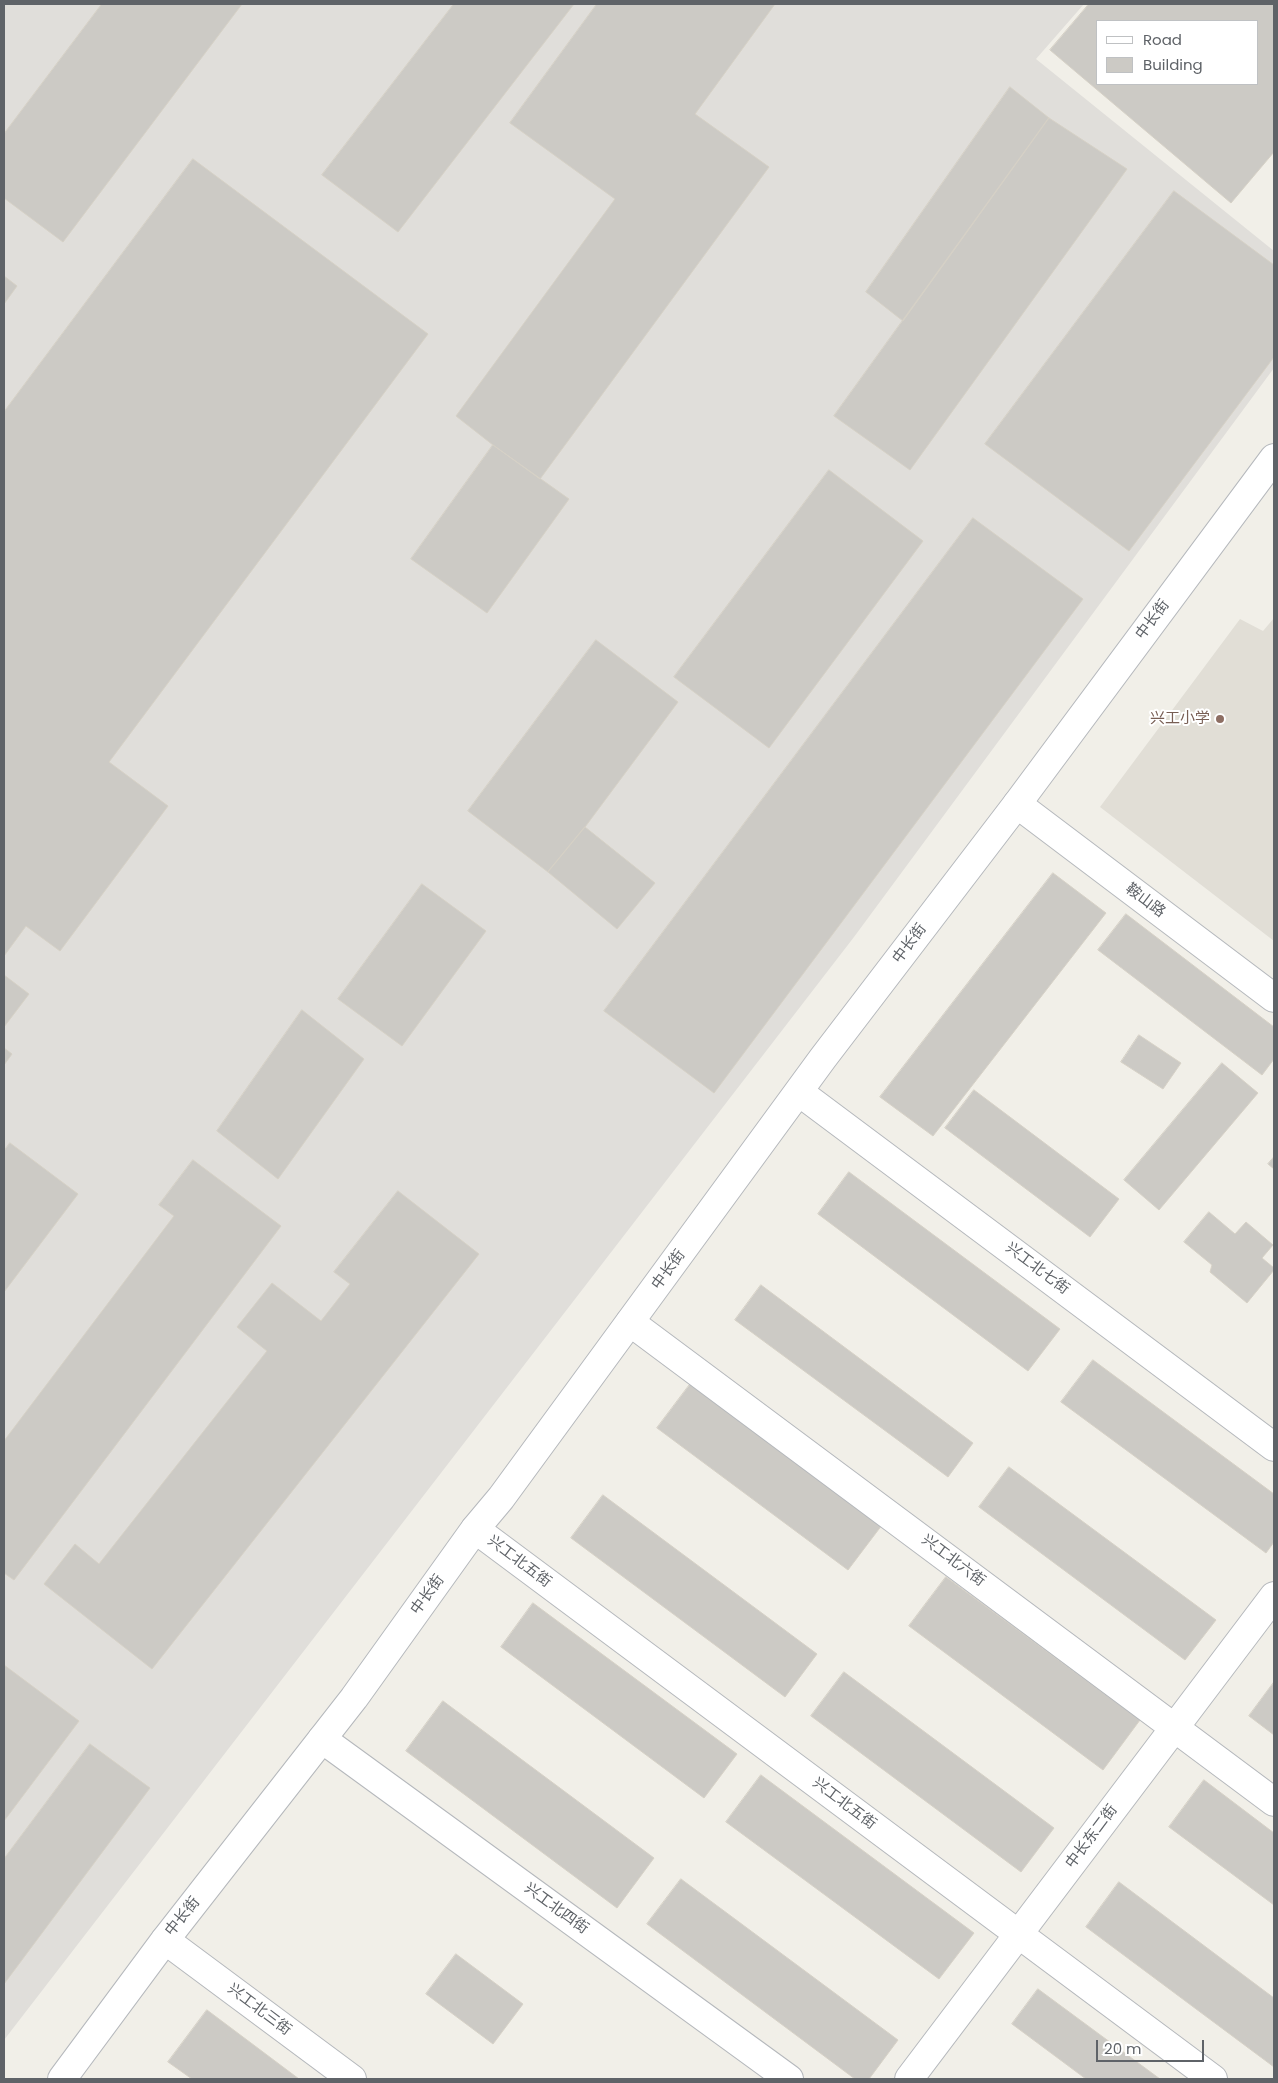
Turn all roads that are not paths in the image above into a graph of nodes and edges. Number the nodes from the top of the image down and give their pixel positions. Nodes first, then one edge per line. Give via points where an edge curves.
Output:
1 (1274, 458) edge
2 (1017, 804) junction
3 (1274, 998) edge
4 (799, 1092) junction
5 (630, 1322) junction
6 (1274, 1447) edge
7 (475, 1529) junction
8 (1274, 1596) edge
9 (1175, 1727) junction
10 (322, 1739) junction
11 (1274, 1802) edge
12 (1018, 1934) junction
13 (165, 1940) junction
14 (62, 2079) edge
15 (352, 2079) edge
16 (789, 2079) edge
17 (909, 2079) edge
18 (1213, 2079) edge

1 - 2 street, 中长街
2 - 3 street, 鞍山路
2 - 4 street, 中长街
4 - 5 street, 中长街
4 - 6 street, 兴工北七街
5 - 7 street, 中长街
5 - 9 street, 兴工北六街
7 - 10 street, 中长街
7 - 12 street, 兴工北五街
8 - 9 street, 中长东二街
9 - 11 street, 兴工北六街
9 - 12 street, 中长东二街
10 - 13 street, 中长街
10 - 16 street, 兴工北四街
12 - 17 street, 中长东二街
12 - 18 street, 兴工北五街
13 - 14 street, 中长街
13 - 15 street, 兴工北三街

